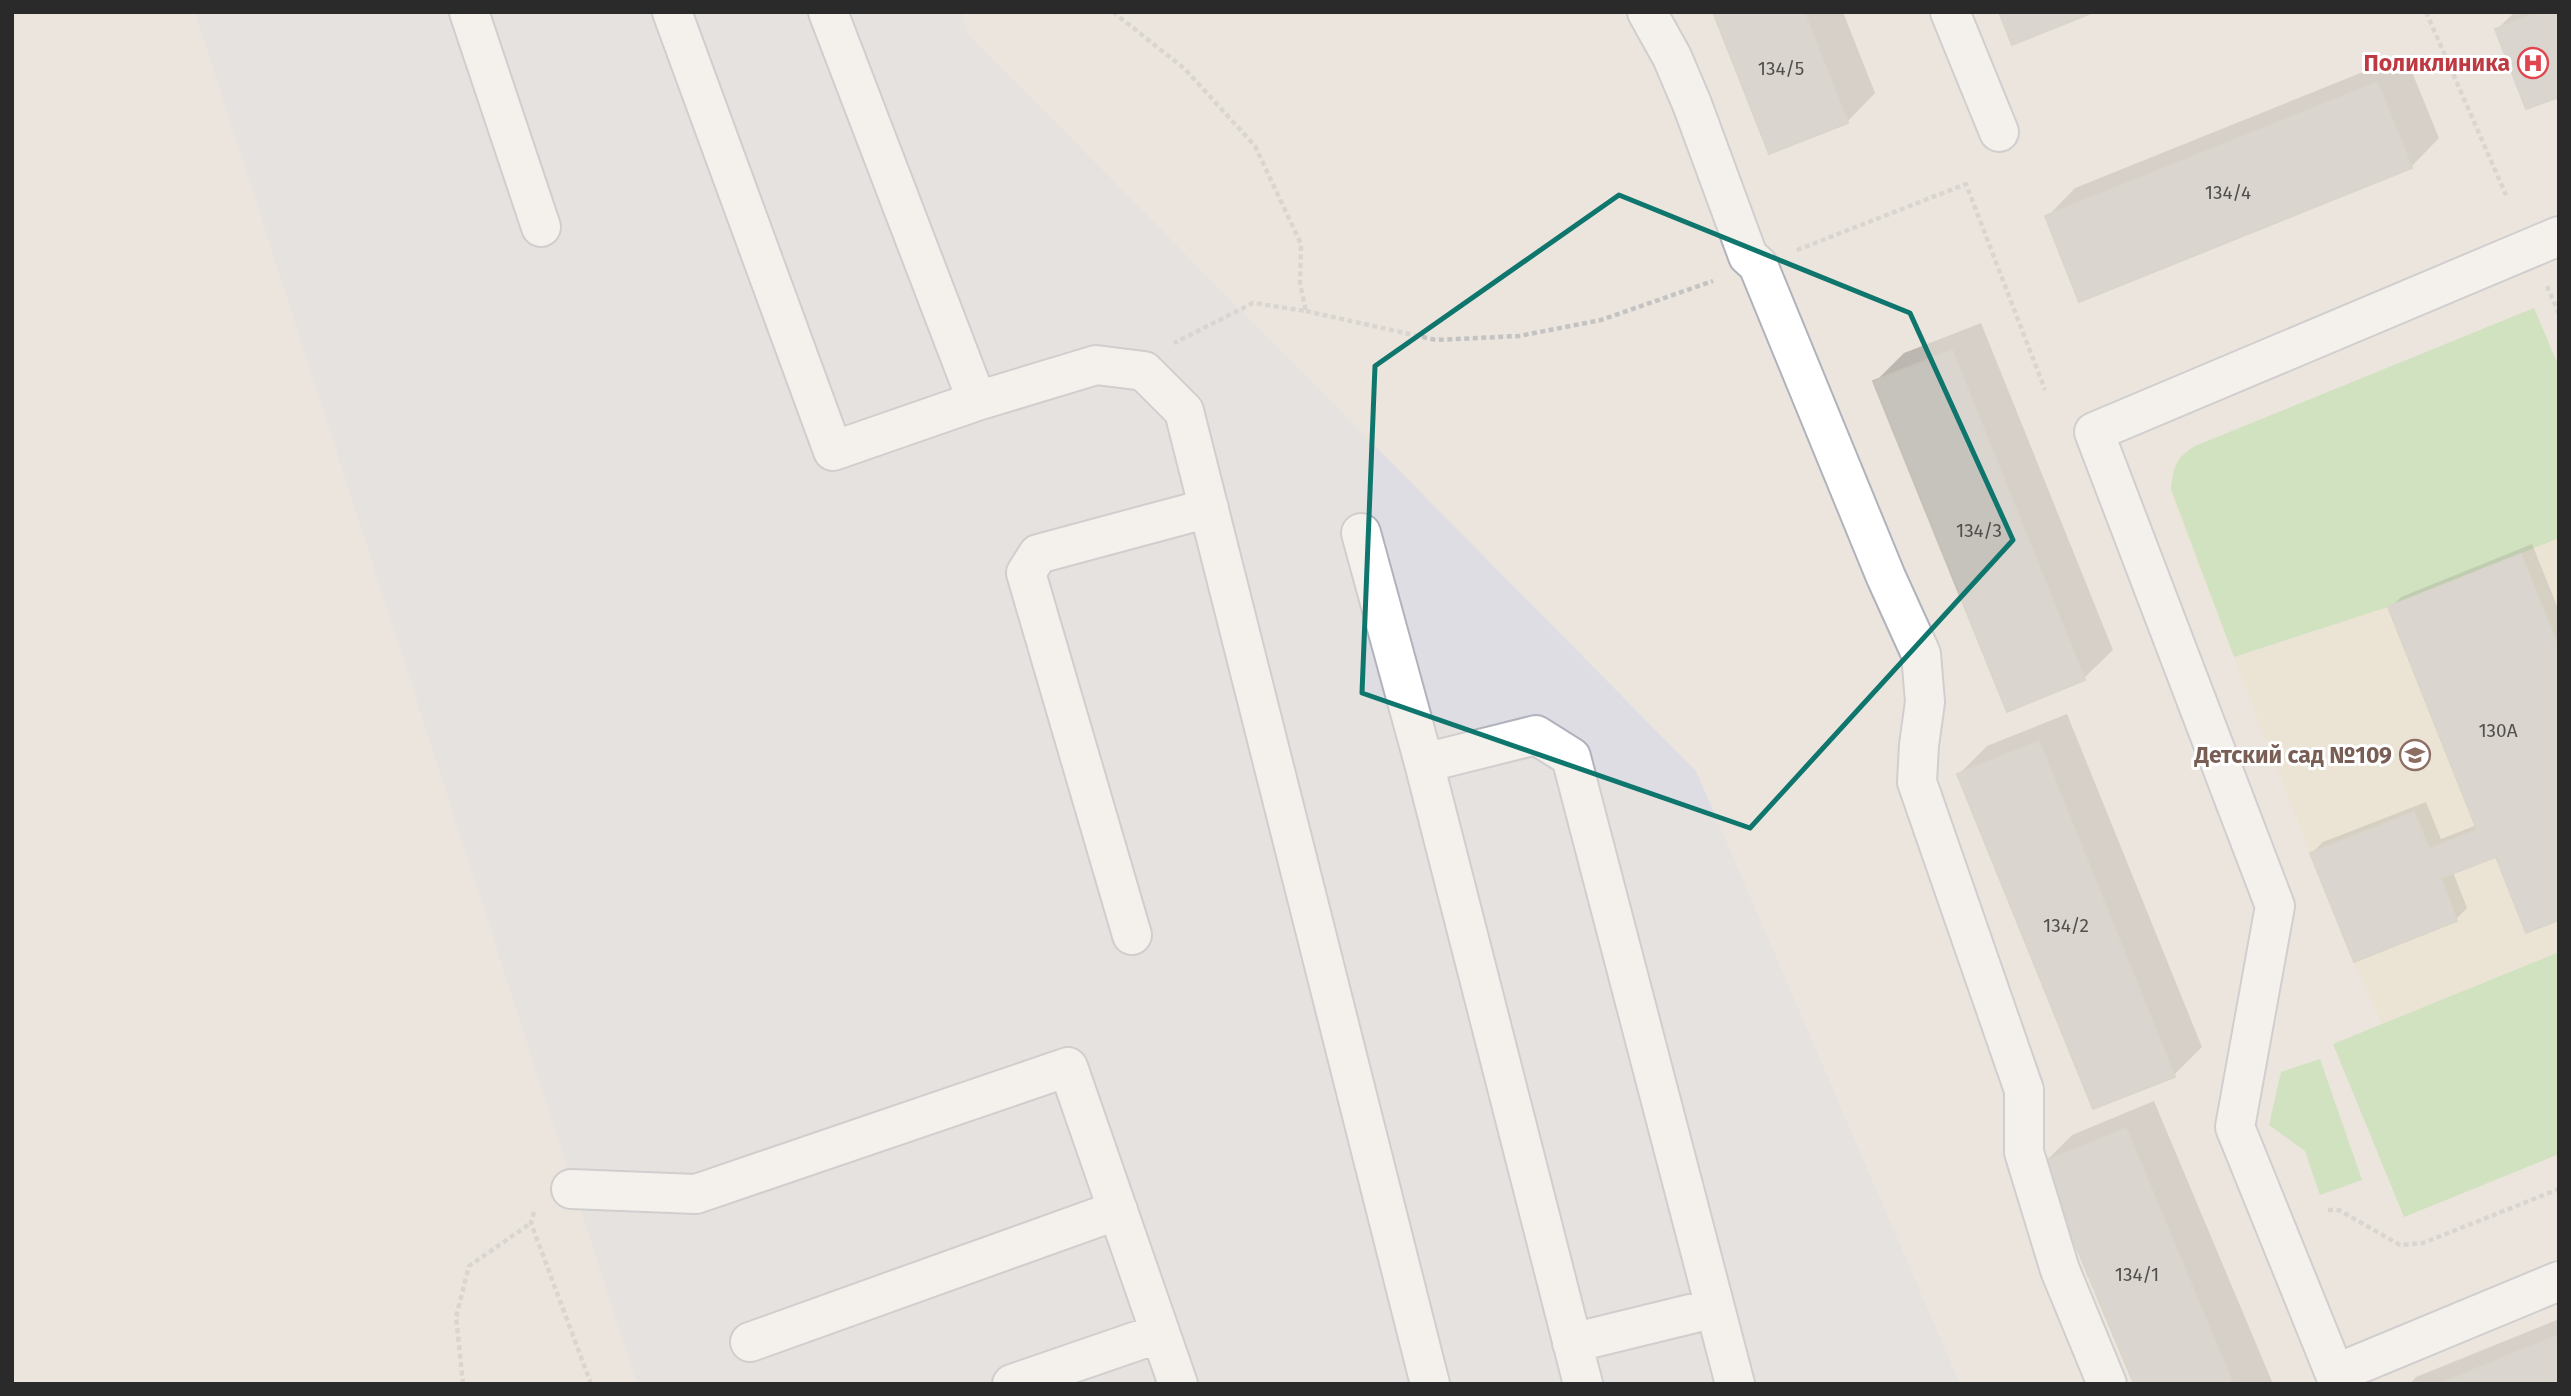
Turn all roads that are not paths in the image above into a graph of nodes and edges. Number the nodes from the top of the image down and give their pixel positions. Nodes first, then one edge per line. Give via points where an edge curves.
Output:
1 (469, 12) edge
2 (671, 12) edge
3 (828, 12) edge
4 (1647, 12) edge
5 (1950, 12) edge
6 (1998, 132) dead end
7 (541, 227) dead end
8 (2559, 236) edge
9 (977, 401) junction
10 (1209, 508) junction
11 (1362, 533) dead end
12 (1424, 763) junction
13 (1132, 935) dead end
14 (571, 1189) road end
15 (1118, 1210) junction
16 (2559, 1281) edge
17 (1715, 1308) junction
18 (1160, 1333) junction
19 (750, 1342) dead end
20 (1572, 1343) junction
21 (2337, 1379) edge
22 (1013, 1384) edge
23 (1178, 1384) edge
24 (1430, 1384) edge
25 (1583, 1384) edge
26 (1735, 1384) edge
27 (2107, 1384) edge

1 - 7 lane
2 - 9 lane via 833,451
3 - 9 lane
4 - 27 lane via 1672,57 1748,256 1758,265 1921,654 1924,702 1917,782 2024,1090 2024,1152 2060,1270
5 - 6 lane
8 - 21 lane via 2094,432 2276,906 2235,1127
9 - 10 lane via 1096,365 1144,371 1184,411
10 - 13 lane via 1038,554 1026,573
10 - 24 lane
11 - 12 lane
12 - 17 lane via 1536,734 1571,757
12 - 20 lane
14 - 15 lane via 696,1194 1069,1067
15 - 18 lane
15 - 19 lane
16 - 21 lane
17 - 20 lane
17 - 26 lane
18 - 22 lane
18 - 23 lane
20 - 25 lane

